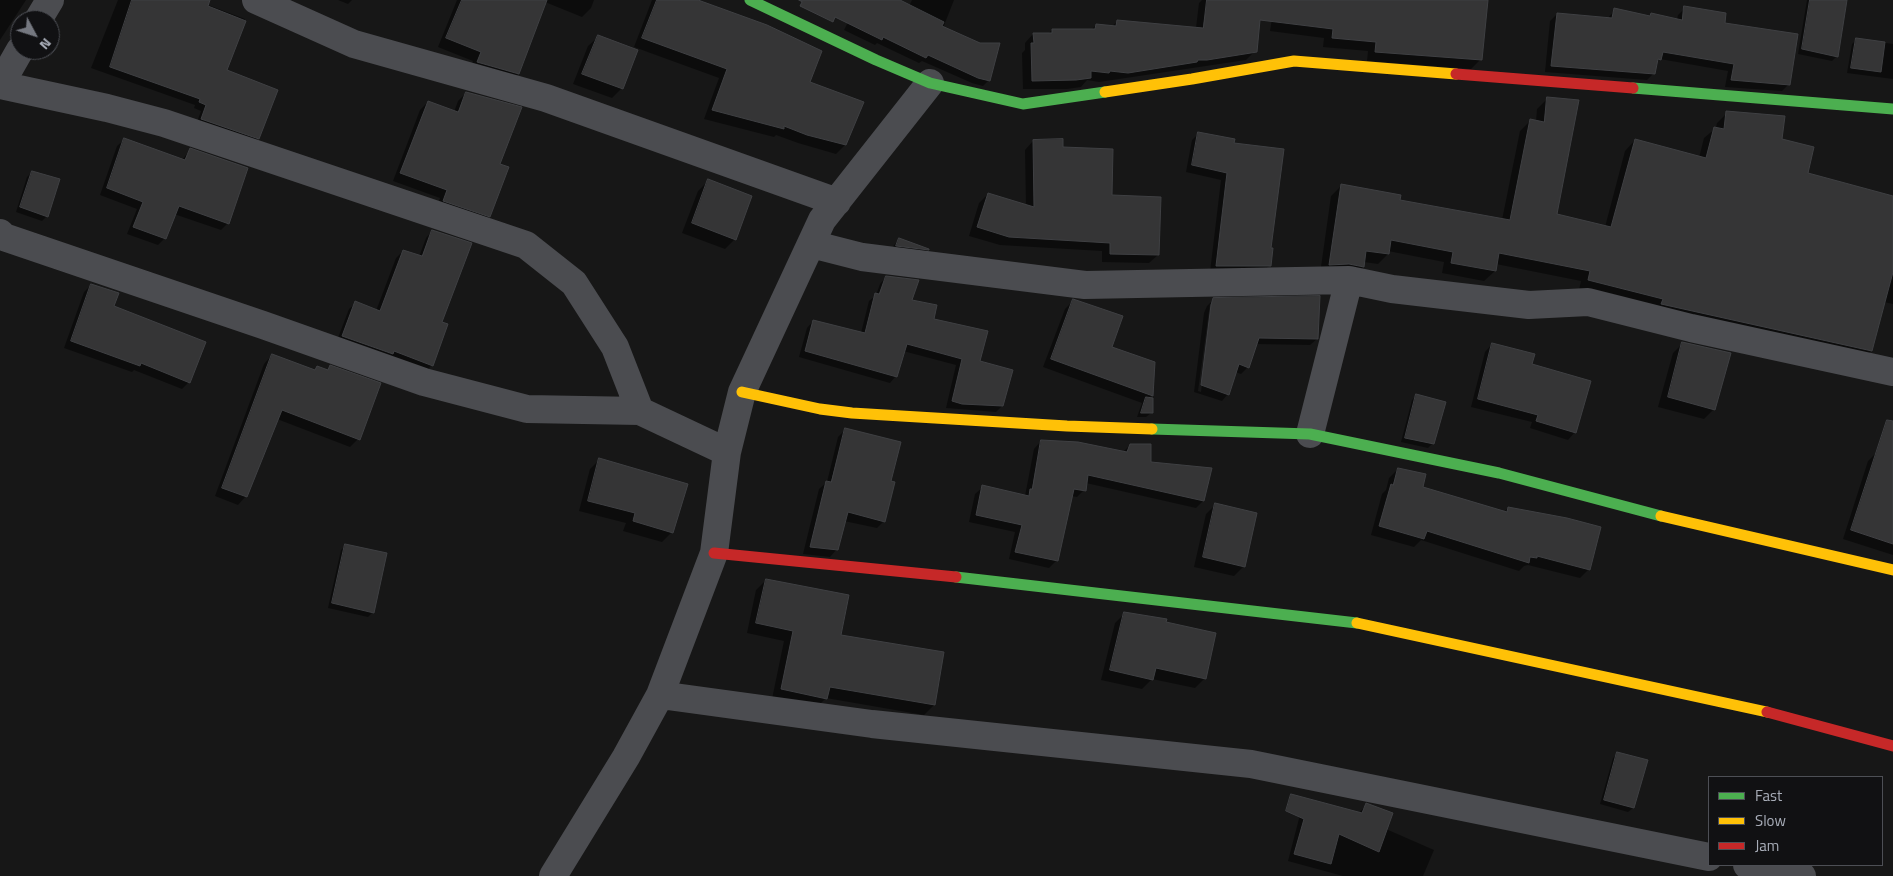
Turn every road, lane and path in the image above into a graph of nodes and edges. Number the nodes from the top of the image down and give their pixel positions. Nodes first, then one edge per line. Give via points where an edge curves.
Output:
1 (256, 0) edge
2 (750, 0) edge
3 (14, 60) edge
4 (930, 83) junction
5 (0, 85) edge
6 (1893, 109) edge
7 (837, 202) junction
8 (0, 234) edge
9 (811, 244) junction
10 (1348, 280) junction
11 (1893, 372) edge
12 (742, 392) junction
13 (640, 411) junction
14 (1310, 434) junction
15 (727, 452) junction
16 (714, 553) junction
17 (1893, 570) edge
18 (660, 695) junction
19 (1893, 746) edge
20 (1708, 857) edge
21 (1752, 866) edge
22 (553, 876) edge
23 (1802, 876) edge

1 - 7 street via 354,44 546,98
2 - 4 street
3 - 5 street
4 - 6 street via 1024,104 1294,61
4 - 7 street
5 - 13 street via 164,123 526,245 574,283 615,347
7 - 9 street via 822,220
8 - 13 street via 424,382 527,409
9 - 10 street via 862,257 1085,285
9 - 12 street
10 - 11 street via 1392,289 1529,304 1588,302
10 - 14 street
12 - 14 street via 852,413 1067,426
12 - 15 street
13 - 15 street
14 - 17 street via 1499,474
15 - 16 street
16 - 18 street
16 - 19 street via 1349,621 1778,714
18 - 20 street via 872,724 1251,764
18 - 22 street
21 - 23 street

